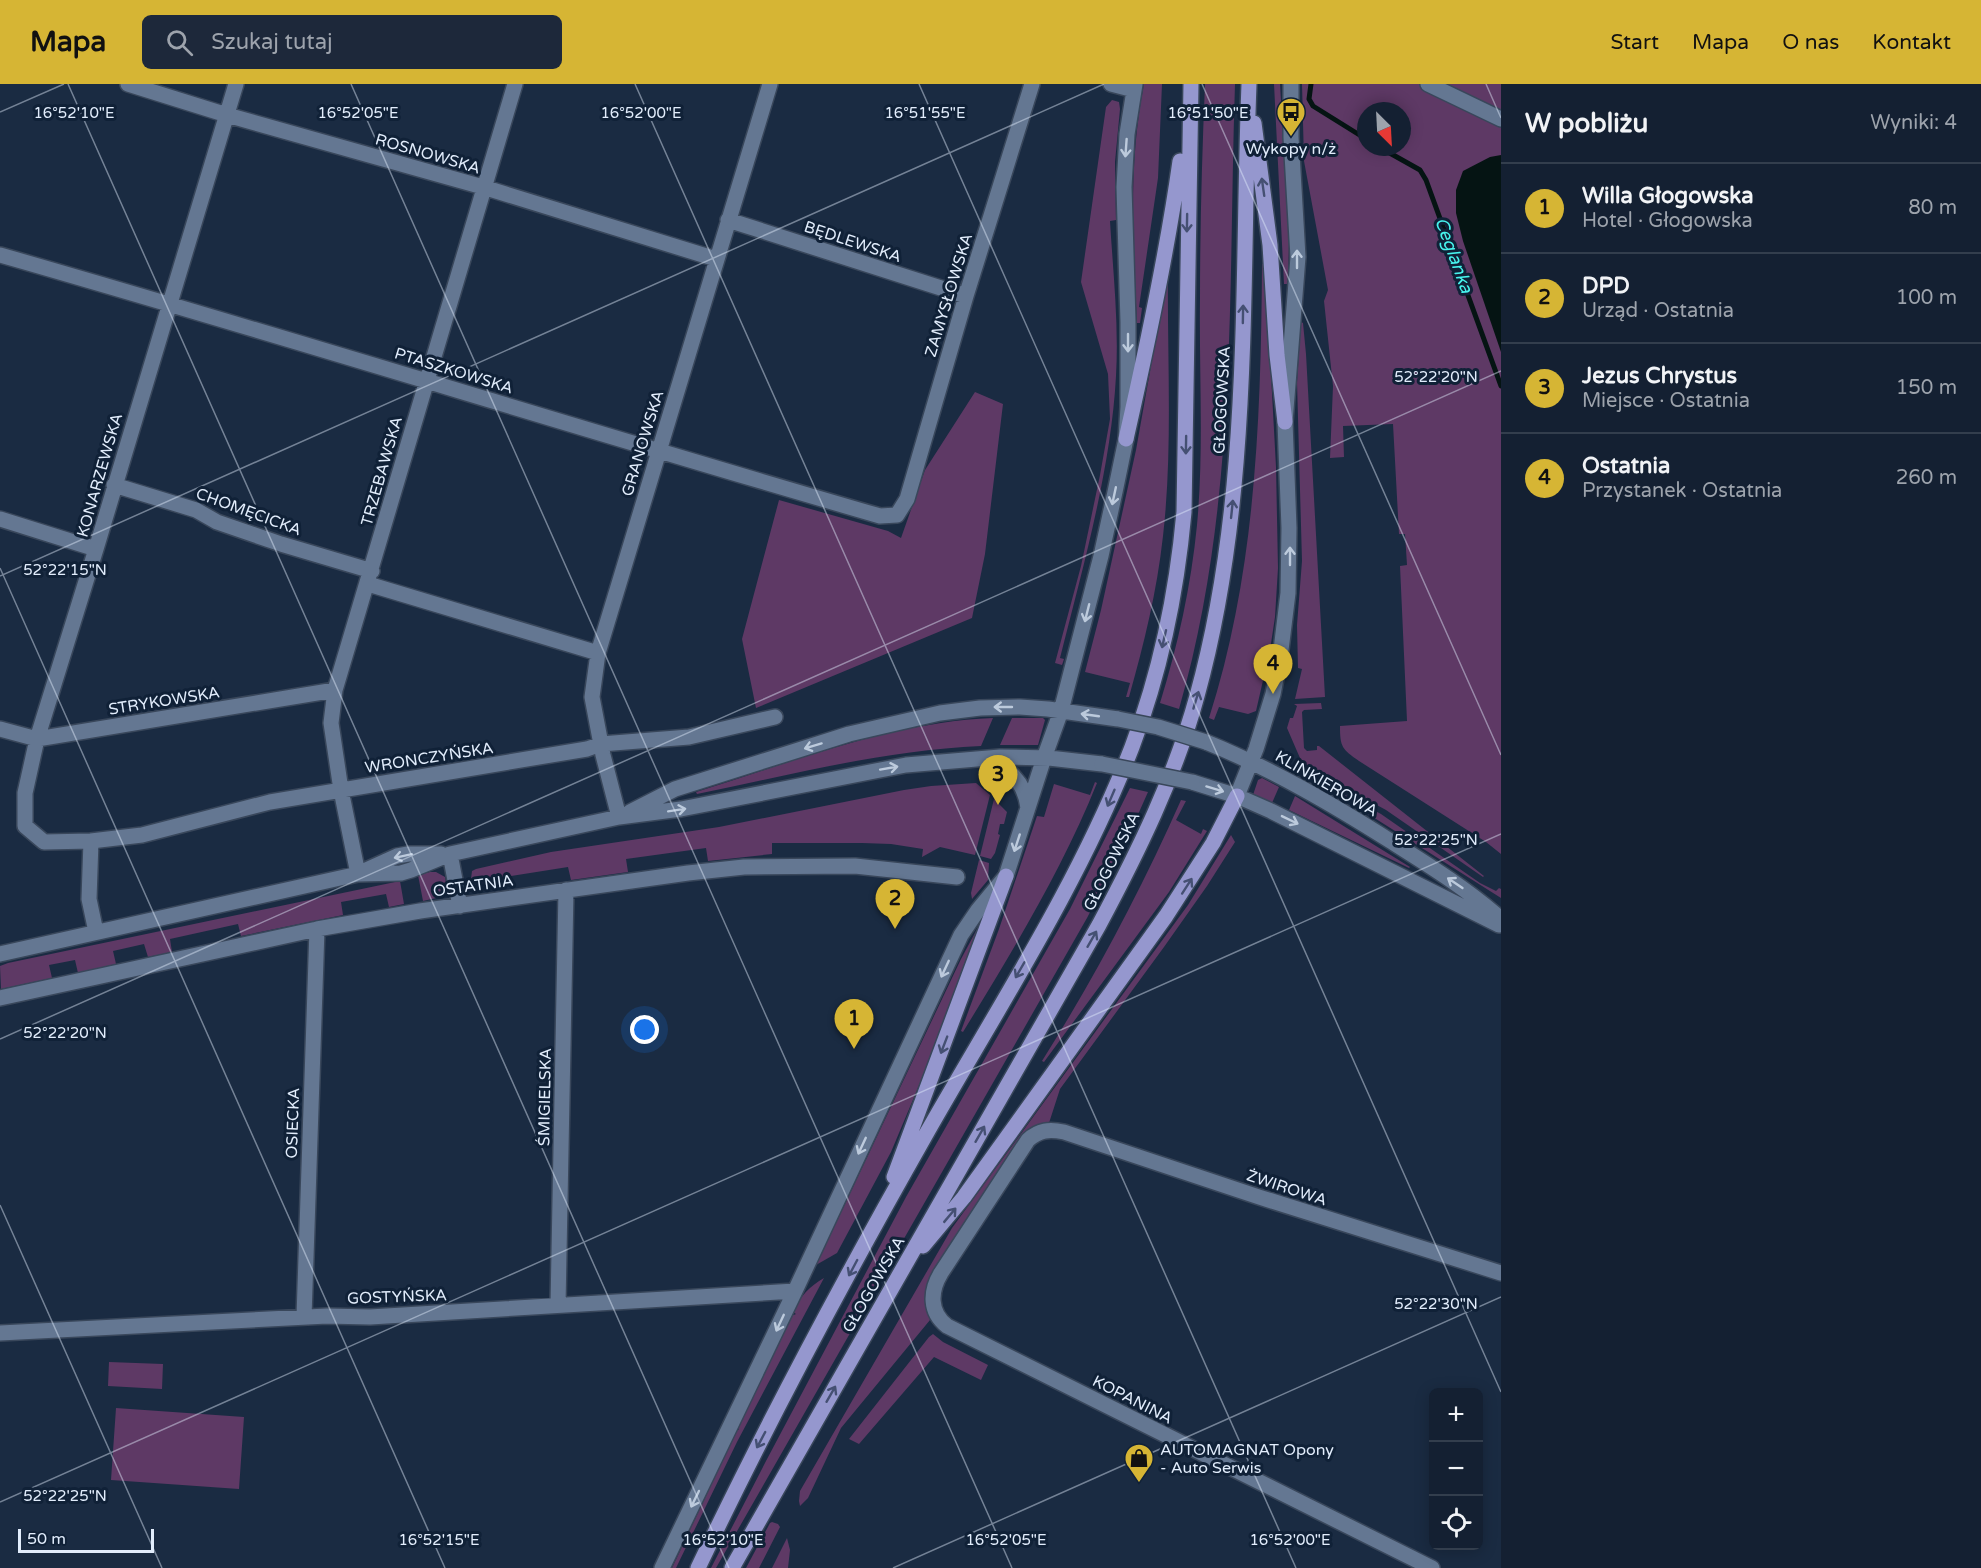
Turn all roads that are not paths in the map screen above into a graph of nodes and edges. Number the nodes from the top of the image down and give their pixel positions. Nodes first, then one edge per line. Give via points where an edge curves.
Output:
1 (128, 84) edge
2 (237, 84) edge
3 (515, 84) edge
4 (770, 84) edge
5 (1032, 84) edge
6 (1111, 84) edge
7 (1191, 84) edge
8 (1249, 84) edge
9 (1291, 84) edge
10 (1428, 84) edge
11 (1134, 87) edge
12 (1190, 102) junction
13 (227, 115) junction
14 (1501, 119) edge
15 (483, 187) junction
16 (728, 220) junction
17 (0, 255) edge
18 (716, 259) junction
19 (966, 296) junction
20 (170, 304) junction
21 (426, 380) junction
22 (1285, 422) junction
23 (1126, 439) junction
24 (658, 452) junction
25 (114, 485) junction
26 (897, 515) joint
27 (0, 519) edge
28 (96, 549) junction
29 (370, 578) junction
30 (598, 652) junction
31 (335, 690) junction
32 (1061, 711) junction
33 (774, 717) dead end
34 (0, 729) edge
35 (37, 739) junction
36 (601, 744) junction
37 (974, 758) junction
38 (1044, 758) junction
39 (1252, 761) junction
40 (341, 790) junction
41 (1236, 796) junction
42 (1028, 809) junction
43 (619, 817) junction
44 (91, 841) junction
45 (450, 854) junction
46 (358, 874) junction
47 (1006, 876) junction
48 (957, 877) dead end
49 (566, 890) junction
50 (460, 906) junction
51 (1501, 919) edge
52 (1501, 926) edge
53 (317, 929) junction
54 (96, 932) junction
55 (0, 954) edge
56 (0, 998) edge
57 (880, 1216) junction
58 (1501, 1273) edge
59 (898, 1276) junction
60 (795, 1291) junction
61 (558, 1305) junction
62 (304, 1317) junction
63 (948, 1326) joint
64 (0, 1333) edge
65 (662, 1568) edge
66 (698, 1568) edge
67 (732, 1568) edge
68 (1432, 1568) edge

1 - 13 street, ROSNOWSKA
2 - 13 street, KONARZEWSKA
3 - 15 street, TRZEBAWSKA
4 - 16 street, GRANOWSKA
5 - 19 street, ZAMYSŁOWSKA
6 - 11 street
7 - 12 main road, GŁOGOWSKA
22 -> 8 main road via 1268,219
59 -> 8 main road, GŁOGOWSKA via 1115,896 1157,808 1196,699 1225,565 1238,442
22 -> 9 street via 1298,257
10 - 14 street
11 -> 23 street via 1124,187
12 - 23 main road via 1167,241
12 -> 57 main road, GŁOGOWSKA via 1184,512 1174,590 1156,670 1133,744 1081,861
13 - 15 street, ROSNOWSKA
13 - 20 street, KONARZEWSKA
15 - 18 street, ROSNOWSKA
15 - 21 street, TRZEBAWSKA
16 - 18 street, GRANOWSKA
16 - 19 street, BĘDLEWSKA
17 - 20 street, PTASZKOWSKA
18 - 24 street, GRANOWSKA
19 - 26 street, ZAMYSŁOWSKA via 907,499
20 - 21 street, PTASZKOWSKA
20 - 25 street, KONARZEWSKA
21 - 24 street, PTASZKOWSKA
21 - 29 street, TRZEBAWSKA
39 -> 22 street via 1277,676 1287,604 1290,550
23 -> 32 street
24 - 26 street, PTASZKOWSKA via 880,516
24 - 30 street, GRANOWSKA
25 - 28 street, KONARZEWSKA
25 - 29 street, CHOMĘCICKA via 196,510 218,522
27 - 28 street
28 - 35 street, KONARZEWSKA
29 - 30 street, CHOMĘCICKA
29 - 31 street, TRZEBAWSKA
30 - 36 street, GRANOWSKA via 592,697
31 - 35 street, STRYKOWSKA
31 - 40 street, TRZEBAWSKA via 331,723
32 - 38 street
39 -> 32 street, OSTATNIA, bridge via 1158,727
32 -> 43 street, OSTATNIA via 988,707 894,722 675,789
33 - 36 street, WRONCZYŃSKA via 689,737
34 - 35 street, STRYKOWSKA
35 - 44 street, KONARZEWSKA via 25,793 25,826 44,842
36 - 40 street, WRONCZYŃSKA
36 - 43 street, GRANOWSKA
37 - 38 street, OSTATNIA
37 - 42 street via 996,764 1013,775 1023,789
43 -> 37 street, OSTATNIA via 681,809 889,767
38 -> 41 street, OSTATNIA, bridge via 1102,764 1192,782
38 - 42 street
39 - 41 street
51 -> 39 street, KLINKIEROWA via 1456,884 1364,824
40 - 44 street, WRONCZYŃSKA via 270,802 142,835
40 - 46 street, TRZEBAWSKA
41 -> 52 street via 1332,839
59 -> 41 main road via 964,1197 1160,925 1213,843
42 -> 47 street
43 - 45 street, OSTATNIA
44 - 54 street via 89,899
45 - 46 street, OSTATNIA via 397,856
45 - 50 street
46 - 54 street, OSTATNIA
47 -> 57 main road
47 -> 60 street via 961,935
48 - 49 street, OSTATNIA via 855,866 797,865 711,870
49 - 50 street, OSTATNIA
49 - 61 street, ŚMIGIELSKA
50 - 53 street, OSTATNIA
53 - 56 street, OSTATNIA
53 - 62 street, OSIECKA
54 - 55 street, OSTATNIA
57 -> 66 main road, GŁOGOWSKA
58 - 63 street, ŻWIROWA via 1064,1132 1047,1130 1028,1140 941,1273 933,1289 933,1300 936,1314
67 -> 59 main road, GŁOGOWSKA
60 - 61 street, GOSTYŃSKA
60 -> 65 street
61 - 62 street, GOSTYŃSKA via 370,1317
62 - 64 street, GOSTYŃSKA
63 - 68 street, KOPANINA

